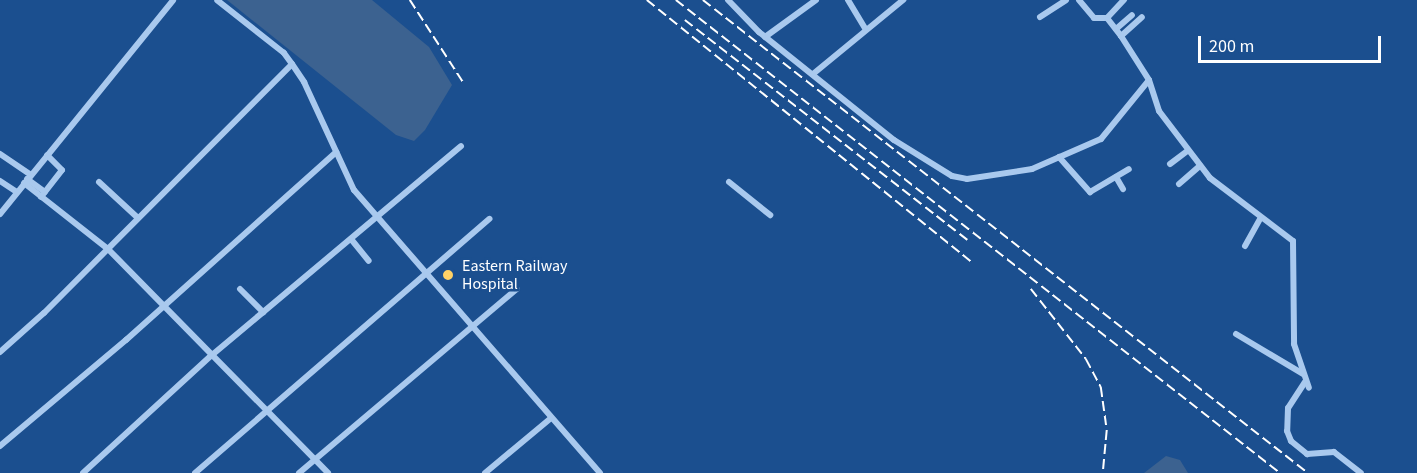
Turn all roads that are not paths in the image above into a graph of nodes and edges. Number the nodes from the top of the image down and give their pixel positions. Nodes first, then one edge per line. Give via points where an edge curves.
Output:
1 (173, 0) edge
2 (217, 0) edge
3 (729, 0) edge
4 (816, 0) edge
5 (848, 0) edge
6 (903, 0) edge
7 (1066, 0) edge
8 (1078, 0) edge
9 (1124, 0) edge
10 (1132, 15) dead end
11 (1040, 17) dead end
12 (1142, 17) dead end
13 (1107, 18) junction
14 (865, 27) junction
15 (1116, 29) junction
16 (1120, 36) junction
17 (765, 37) junction
18 (292, 64) junction
19 (813, 74) junction
20 (1149, 80) junction
21 (461, 146) dead end
22 (1187, 151) junction
23 (336, 152) junction
24 (0, 154) edge
25 (47, 155) junction
26 (1059, 157) junction
27 (1170, 164) dead end
28 (1200, 166) junction
29 (1129, 169) dead end
30 (1116, 177) junction
31 (27, 179) junction
32 (0, 182) edge
33 (99, 182) dead end
34 (729, 182) dead end
35 (1179, 184) dead end
36 (1123, 189) dead end
37 (17, 192) junction
38 (43, 194) junction
39 (0, 213) edge
40 (770, 215) dead end
41 (138, 218) junction
42 (378, 218) junction
43 (489, 219) dead end
44 (1260, 219) junction
45 (351, 239) junction
46 (1245, 246) dead end
47 (108, 249) junction
48 (369, 261) dead end
49 (427, 274) junction
50 (240, 289) dead end
51 (517, 289) dead end
52 (163, 307) junction
53 (263, 312) junction
54 (472, 326) junction
55 (1236, 334) dead end
56 (0, 352) edge
57 (212, 355) junction
58 (1304, 378) junction
59 (1309, 388) dead end
60 (267, 413) junction
61 (551, 418) junction
62 (0, 446) edge
63 (314, 459) junction
64 (83, 473) edge
65 (195, 473) edge
66 (299, 473) edge
67 (328, 473) edge
68 (484, 473) edge
69 (600, 473) edge
70 (1361, 473) edge

1 - 25 street
2 - 18 street via 284,53
3 - 17 street
4 - 17 street
5 - 14 street
6 - 14 street
7 - 11 street
8 - 13 street via 1094,18
9 - 13 street
10 - 15 street
12 - 16 street
13 - 15 street
14 - 19 street
15 - 16 street
16 - 20 street
17 - 19 street
18 - 23 street
18 - 41 street
19 - 26 street via 894,140 952,176 994,178 1032,169
20 - 22 street via 1159,111
20 - 26 street via 1101,139
21 - 42 street
22 - 27 street
22 - 28 street
23 - 42 street via 354,190
23 - 52 street
24 - 31 street
25 - 31 street
25 - 38 street via 62,170
26 - 30 street via 1090,192
28 - 35 street
28 - 44 street
29 - 30 street
30 - 36 street
31 - 37 street
31 - 38 street
32 - 37 street
33 - 41 street
34 - 40 street
37 - 39 street
38 - 47 street
41 - 47 street
42 - 45 street
42 - 49 street
43 - 49 street
44 - 46 street
44 - 58 street via 1293,241 1294,344
45 - 48 street
45 - 53 street
47 - 52 street
47 - 56 street
49 - 54 street
49 - 60 street
50 - 53 street
51 - 54 street
52 - 57 street
52 - 62 street
53 - 57 street
54 - 61 street
54 - 63 street
55 - 58 street
57 - 60 street
57 - 64 street
58 - 59 street
58 - 70 street via 1288,408 1287,431 1291,441 1307,454 1334,452
60 - 63 street
60 - 65 street
61 - 68 street
61 - 69 street
63 - 66 street
63 - 67 street

